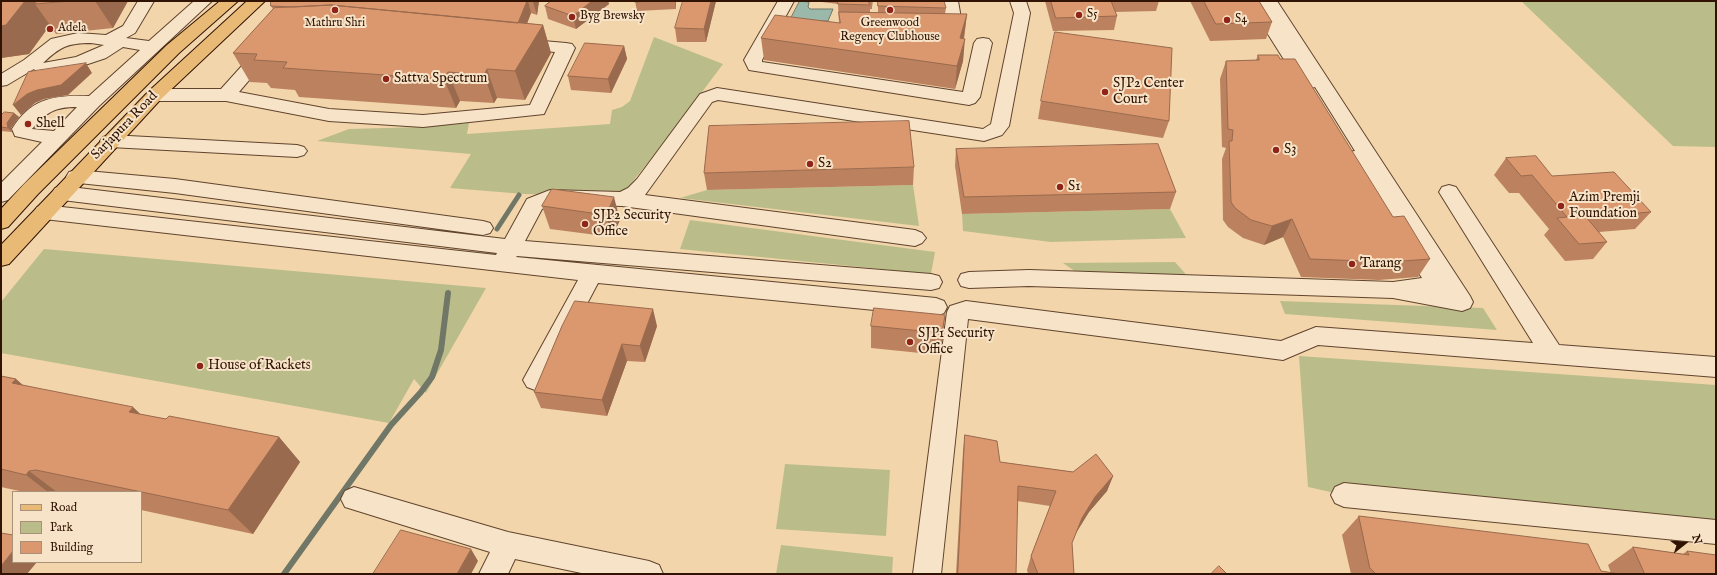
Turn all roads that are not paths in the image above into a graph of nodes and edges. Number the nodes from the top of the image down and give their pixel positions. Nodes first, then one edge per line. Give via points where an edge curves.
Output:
1 (146, 1) edge
2 (204, 1) edge
3 (230, 1) edge
4 (257, 1) edge
5 (786, 1) edge
6 (950, 1) edge
7 (1018, 1) edge
8 (1255, 1) edge
9 (1269, 1) edge
10 (129, 29) junction
11 (928, 31) edge
12 (114, 41) junction
13 (170, 42) junction
14 (273, 42) edge
15 (503, 42) edge
16 (983, 43) dead end
17 (152, 47) junction
18 (37, 66) junction
19 (1, 67) edge
20 (1, 81) edge
21 (155, 95) junction
22 (226, 95) junction
23 (93, 102) junction
24 (58, 137) junction
25 (110, 141) junction
26 (297, 151) dead end
27 (76, 177) junction
28 (31, 190) junction
29 (1450, 192) dead end
30 (62, 193) junction
31 (622, 199) junction
32 (5, 208) edge
33 (44, 212) junction
34 (306, 222) junction
35 (915, 238) dead end
36 (288, 240) junction
37 (510, 248) junction
38 (1, 258) edge
39 (592, 274) junction
40 (969, 280) junction
41 (931, 282) junction
42 (1393, 290) junction
43 (953, 310) junction
44 (1552, 353) junction
45 (1716, 367) edge
46 (535, 380) dead end
47 (1344, 495) dead end
48 (354, 499) dead end
49 (1716, 532) edge
50 (508, 545) junction
51 (494, 574) edge
52 (649, 574) edge
53 (927, 574) edge

1 - 10 street
2 - 13 street
3 - 13 main road, Sarjapura Road
4 - 21 main road, Sarjapura Road
5 - 16 street via 780,26 753,60 755,66 960,99 971,98
6 - 11 street via 954,31
7 - 31 street via 1022,13 1000,126 995,131 984,135 711,94 644,184
8 - 42 street via 1437,284
9 - 42 street via 1462,302
10 - 12 street
10 - 13 street
12 - 17 street
12 - 18 street via 94,58 76,64
12 - 18 street via 77,39 56,43
13 - 17 street
13 - 28 main road, Sarjapura Road
14 - 22 street
15 - 22 street via 566,48 537,110 423,121 329,115
17 - 23 street
18 - 19 street
18 - 20 street
21 - 22 street
21 - 25 main road, Sarjapura Road
23 - 24 street
23 - 24 street via 62,102 47,106 39,110 21,129 22,132 33,135
24 - 32 street
25 - 26 street
25 - 27 main road, Sarjapura Road
27 - 30 main road, Sarjapura Road
27 - 37 street via 175,186
28 - 30 main road
28 - 32 main road, Sarjapura Road
29 - 44 street
30 - 33 main road, Sarjapura Road
30 - 34 street
31 - 35 street
31 - 37 street via 550,197 541,200 534,204
32 - 33 main road
33 - 36 street
33 - 38 main road, Sarjapura Road
34 - 36 street
34 - 37 street
36 - 37 street
37 - 39 street
37 - 41 street
39 - 43 street
39 - 46 street
40 - 41 street via 961,276 948,275
40 - 42 street via 1029,278
40 - 43 street via 978,296 976,302
41 - 43 street via 928,288 930,302
43 - 44 street via 1283,351 1316,336
43 - 53 street
44 - 45 street
47 - 49 street
48 - 50 street
50 - 51 street
50 - 52 street

